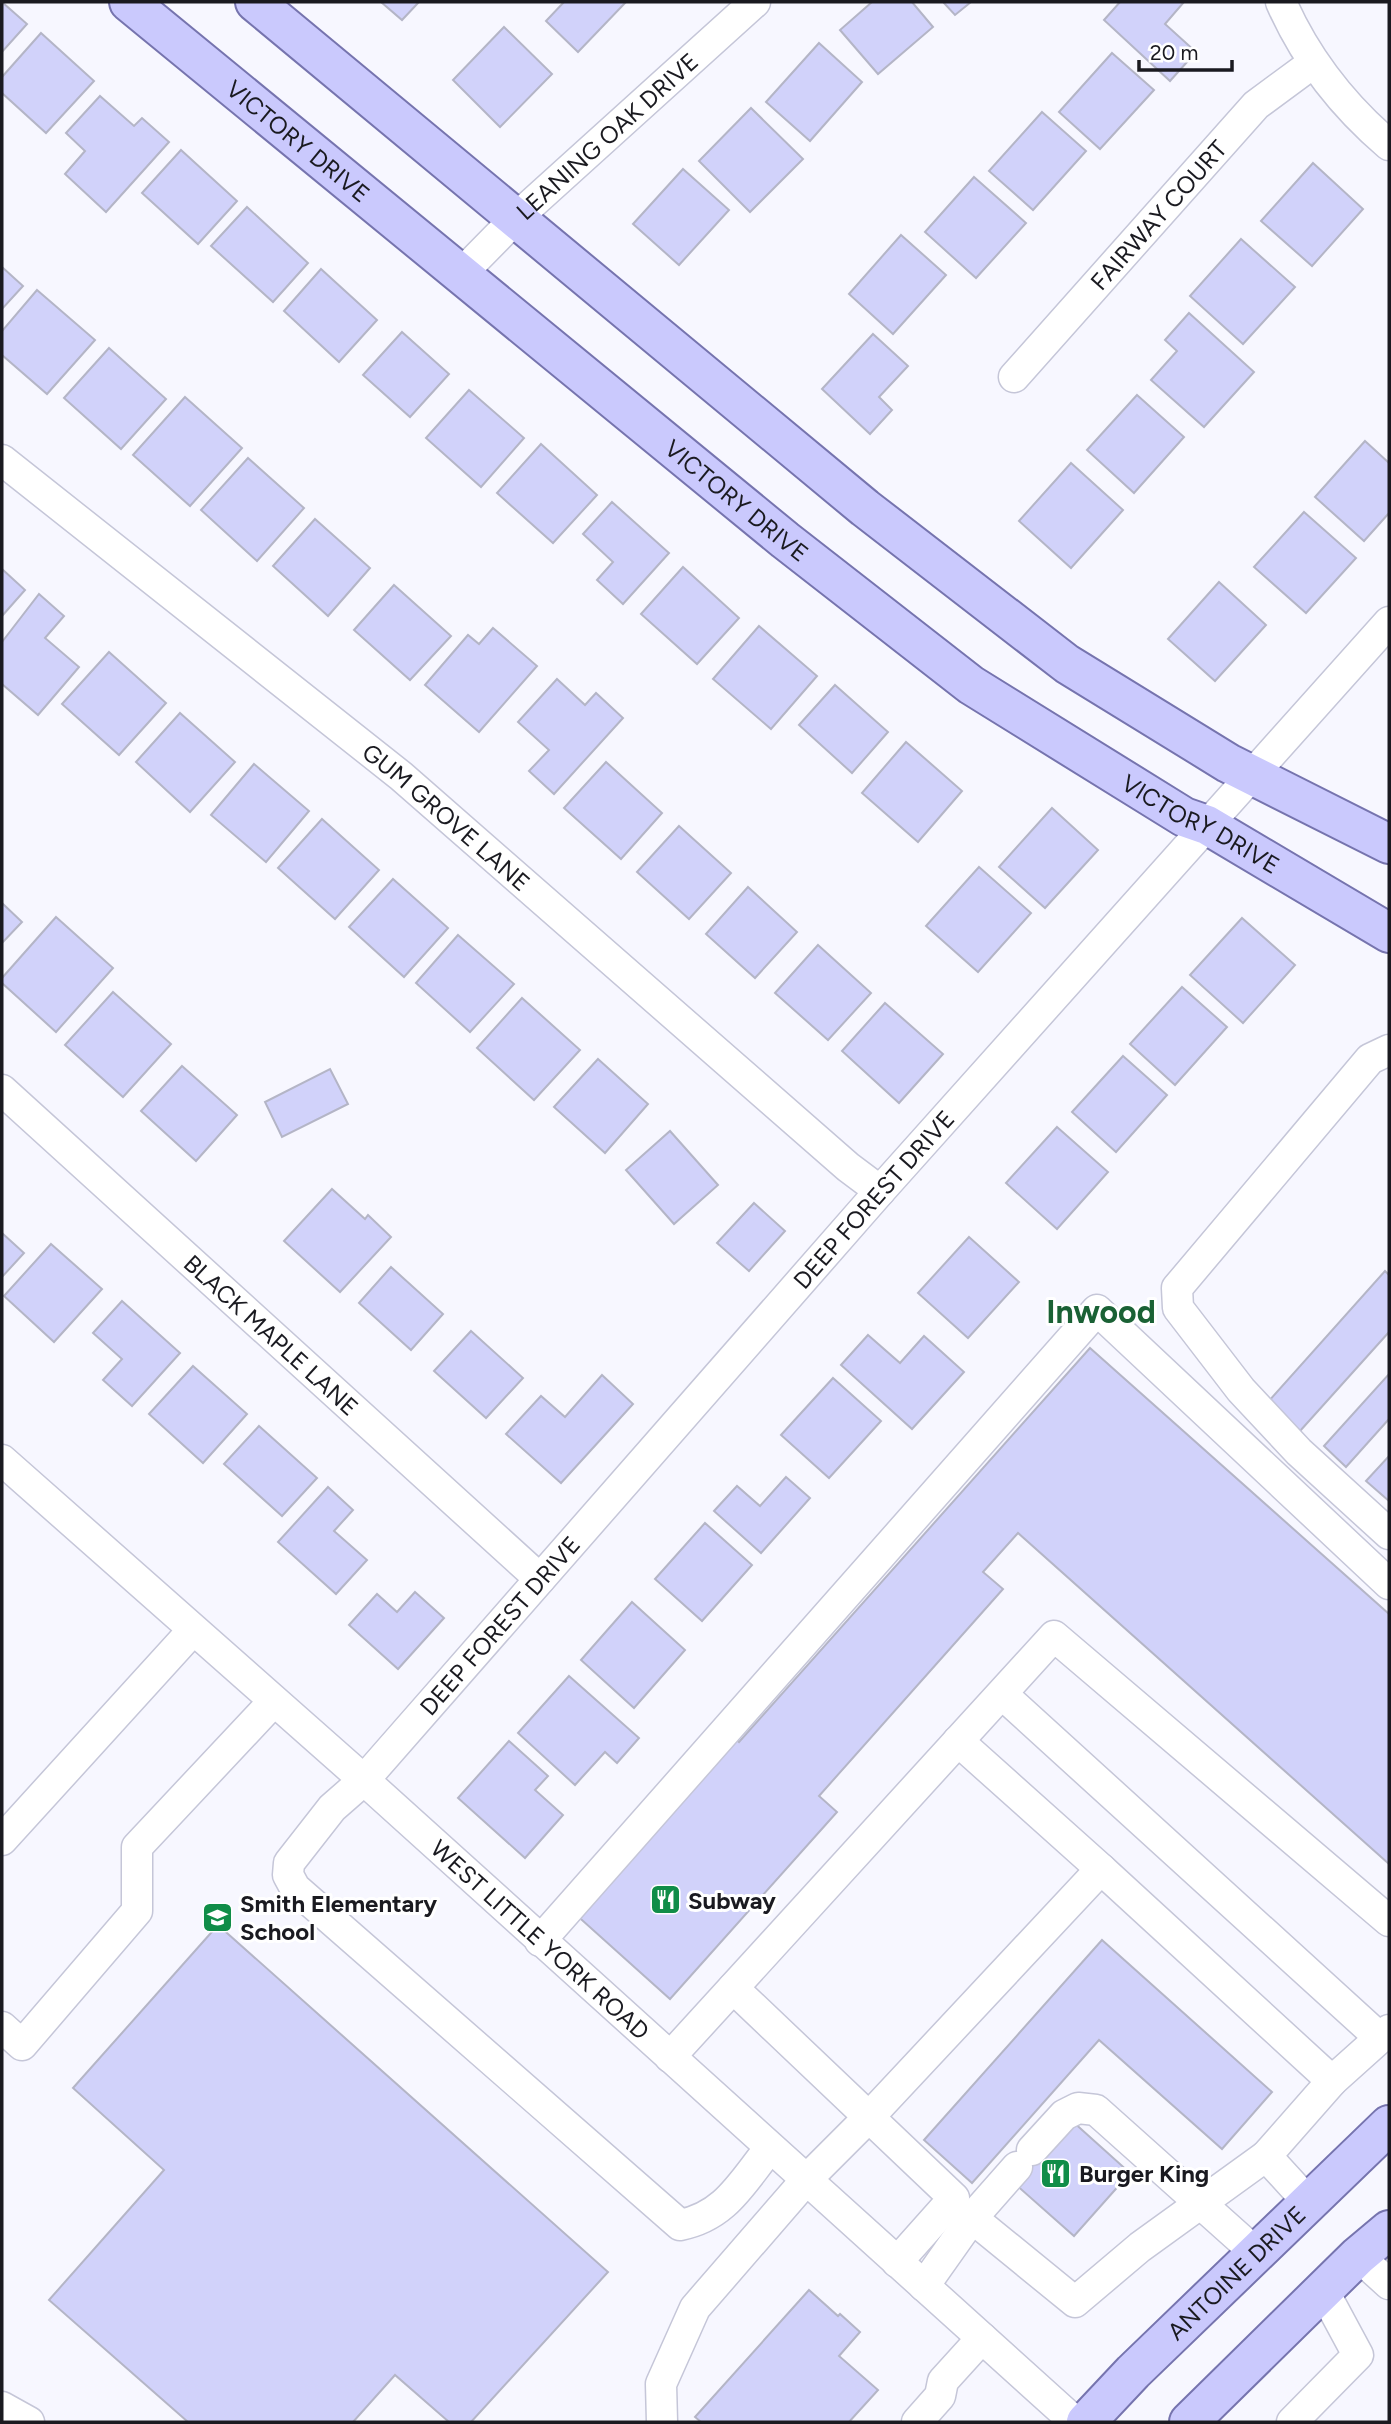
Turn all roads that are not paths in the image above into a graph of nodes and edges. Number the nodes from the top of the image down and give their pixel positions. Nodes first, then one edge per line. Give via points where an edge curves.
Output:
1 (129, 2) edge
2 (255, 2) edge
3 (755, 2) edge
4 (1281, 2) edge
5 (1313, 63) junction
6 (1389, 145) edge
7 (516, 218) junction
8 (461, 274) junction
9 (1014, 377) dead end
10 (2, 460) edge
11 (1389, 622) edge
12 (1255, 775) junction
13 (1207, 825) junction
14 (1389, 844) edge
15 (1389, 933) edge
16 (1389, 1050) edge
17 (2, 1090) edge
18 (880, 1191) junction
19 (2, 1460) edge
20 (1389, 1534) edge
21 (540, 1579) junction
22 (1389, 1584) edge
23 (193, 1630) junction
24 (1002, 1693) junction
25 (274, 1702) junction
26 (958, 1741) junction
27 (364, 1780) junction
28 (2, 1840) edge
29 (1101, 1869) junction
30 (1389, 1921) edge
31 (540, 1941) junction
32 (733, 1988) junction
33 (2, 2028) edge
34 (1385, 2034) edge
35 (670, 2057) junction
36 (1332, 2081) junction
37 (869, 2118) junction
38 (1389, 2125) edge
39 (770, 2148) junction
40 (1266, 2156) junction
41 (806, 2180) junction
42 (1202, 2202) junction
43 (1309, 2203) junction
44 (972, 2218) junction
45 (1389, 2230) edge
46 (1256, 2253) junction
47 (1357, 2256) junction
48 (897, 2262) junction
49 (1389, 2284) edge
50 (923, 2286) junction
51 (1323, 2290) junction
52 (982, 2338) junction
53 (2, 2407) edge
54 (1199, 2419) edge
55 (29, 2422) edge
56 (662, 2422) edge
57 (917, 2422) edge
58 (1075, 2422) edge
59 (1086, 2422) edge
60 (1292, 2422) edge

1 - 8 main road, VICTORY DRIVE
2 - 7 main road
3 - 7 street, LEANING OAK DRIVE
4 - 5 street
5 - 6 street via 1342,101
5 - 9 street, FAIRWAY COURT via 1256,105
7 - 8 street, LEANING OAK DRIVE
7 - 12 main road via 865,508 1067,664
8 - 13 main road, VICTORY DRIVE via 785,540 971,685 1184,817
10 - 18 street, GUM GROVE LANE via 401,776
11 - 12 street, DEEP FOREST DRIVE
12 - 13 street, DEEP FOREST DRIVE
12 - 14 main road
13 - 15 main road, VICTORY DRIVE
13 - 18 street, DEEP FOREST DRIVE
16 - 20 street via 1370,1059 1177,1288 1178,1308 1241,1390 1299,1452
17 - 21 street, BLACK MAPLE LANE
18 - 21 street, DEEP FOREST DRIVE
19 - 23 street, WEST LITTLE YORK ROAD
21 - 27 street, DEEP FOREST DRIVE
22 - 31 street via 1097,1310
23 - 25 street, WEST LITTLE YORK ROAD
23 - 28 street
24 - 26 street
24 - 30 street via 1054,1636
24 - 34 street
25 - 27 street, WEST LITTLE YORK ROAD
25 - 33 street via 137,1847 137,1912 22,2045
26 - 29 street
26 - 32 street
27 - 31 street, WEST LITTLE YORK ROAD
27 - 39 street, DEEP FOREST DRIVE via 332,1808 289,1863 288,1875 295,1888 680,2225 719,2210
29 - 36 street
29 - 37 street
31 - 35 street, WEST LITTLE YORK ROAD
32 - 35 street
32 - 37 street
34 - 36 street
35 - 39 street, WEST LITTLE YORK ROAD
36 - 40 street
37 - 41 street
37 - 48 street via 954,2199
38 - 43 main road, ANTOINE DRIVE
39 - 41 street, WEST LITTLE YORK ROAD
40 - 42 street
40 - 43 street
41 - 48 street, WEST LITTLE YORK ROAD
41 - 56 street via 695,2308 661,2384
42 - 44 street via 1074,2302
42 - 44 street via 1096,2110 1078,2108 1064,2115
42 - 46 street
43 - 46 main road, ANTOINE DRIVE
44 - 50 street
45 - 47 main road
46 - 59 main road, ANTOINE DRIVE
47 - 49 street
47 - 51 main road
48 - 50 street, WEST LITTLE YORK ROAD
50 - 52 street, WEST LITTLE YORK ROAD
51 - 54 main road
51 - 60 street via 1358,2355
52 - 57 street via 943,2381 940,2396
52 - 58 street, WEST LITTLE YORK ROAD
53 - 55 street

